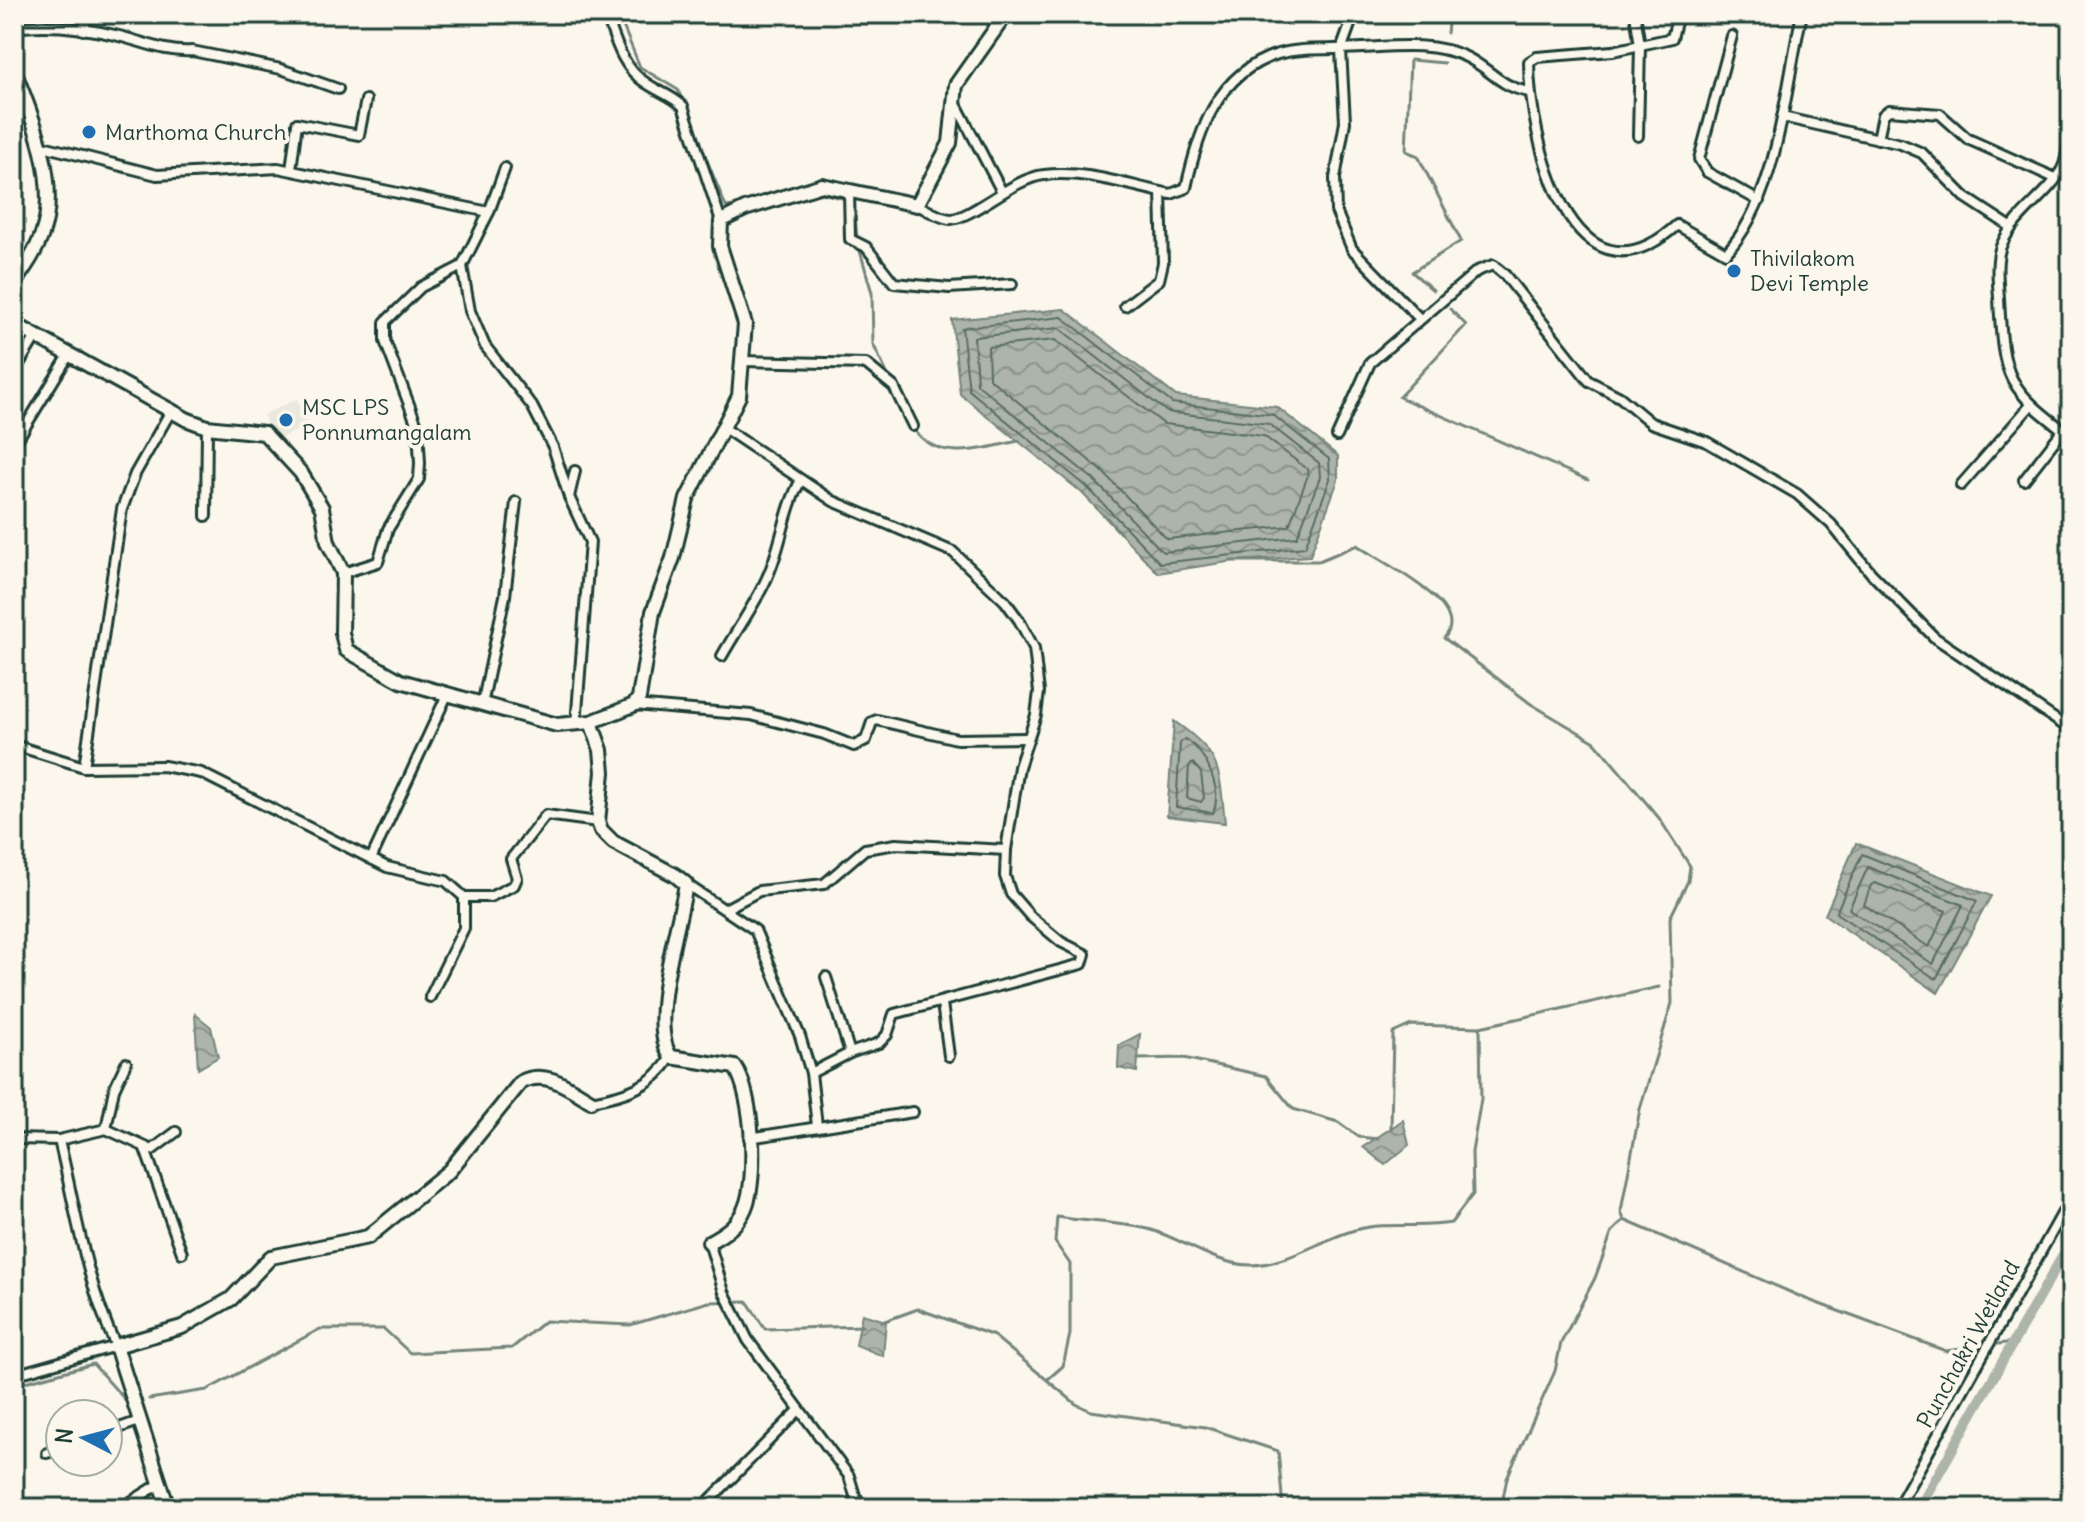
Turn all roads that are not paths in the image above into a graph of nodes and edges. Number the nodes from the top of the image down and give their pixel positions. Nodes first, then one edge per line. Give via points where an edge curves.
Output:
1 (89, 14) edge
2 (606, 14) edge
3 (1006, 14) edge
4 (1354, 14) edge
5 (1635, 14) edge
6 (1678, 14) edge
7 (1802, 14) edge
8 (14, 28) edge
9 (83, 30) junction
10 (1732, 36) dead end
11 (1640, 45) junction
12 (1341, 50) junction
13 (14, 71) edge
14 (2071, 76) edge
15 (2070, 88) edge
16 (338, 89) dead end
17 (1529, 92) junction
18 (366, 100) dead end
19 (955, 102) junction
20 (1782, 117) junction
21 (1638, 136) dead end
22 (1878, 139) junction
23 (39, 145) junction
24 (2067, 166) edge
25 (505, 168) dead end
26 (291, 170) junction
27 (2055, 178) junction
28 (849, 191) junction
29 (1002, 192) junction
30 (1161, 192) junction
31 (1759, 201) junction
32 (917, 205) junction
33 (489, 212) junction
34 (721, 221) junction
35 (2011, 227) junction
36 (462, 266) junction
37 (14, 283) edge
38 (1012, 284) dead end
39 (1125, 306) dead end
40 (1420, 319) junction
41 (14, 324) edge
42 (35, 338) junction
43 (69, 355) junction
44 (742, 361) junction
45 (14, 372) edge
46 (2031, 405) junction
47 (172, 409) junction
48 (913, 426) dead end
49 (207, 427) junction
50 (724, 428) junction
51 (2067, 433) edge
52 (1337, 436) dead end
53 (14, 445) edge
54 (575, 471) dead end
55 (801, 480) junction
56 (2024, 480) dead end
57 (1961, 485) dead end
58 (569, 497) junction
59 (516, 502) dead end
60 (206, 516) dead end
61 (343, 573) junction
62 (722, 656) dead end
63 (447, 695) junction
64 (482, 705) junction
65 (634, 705) junction
66 (591, 722) junction
67 (576, 726) junction
68 (2071, 730) edge
69 (1028, 738) junction
70 (14, 745) edge
71 (84, 767) junction
72 (598, 822) junction
73 (1006, 850) junction
74 (371, 859) junction
75 (686, 884) junction
76 (464, 897) junction
77 (727, 908) junction
78 (826, 977) dead end
79 (430, 997) dead end
80 (942, 1003) junction
81 (850, 1053) junction
82 (949, 1056) dead end
83 (671, 1057) junction
84 (126, 1063) dead end
85 (811, 1073) junction
86 (591, 1101) joint
87 (913, 1112) dead end
88 (817, 1126) junction
89 (106, 1129) junction
90 (176, 1132) dead end
91 (749, 1138) junction
92 (14, 1139) edge
93 (59, 1140) junction
94 (145, 1149) junction
95 (2071, 1198) edge
96 (709, 1242) joint
97 (182, 1253) dead end
98 (116, 1346) junction
99 (14, 1375) edge
100 (799, 1410) junction
101 (139, 1421) junction
102 (124, 1426) edge
103 (158, 1485) junction
104 (121, 1508) edge
105 (168, 1508) edge
106 (702, 1508) edge
107 (869, 1508) edge
108 (1897, 1508) edge

1 - 9 street
2 - 34 street via 624,61 683,106
3 - 19 street via 956,85
4 - 12 street
5 - 11 street
6 - 11 street via 1672,38
7 - 20 street
8 - 9 street
9 - 16 street via 281,69
10 - 31 street via 1699,159 1707,172
11 - 17 street via 1532,58
11 - 21 street
12 - 17 street via 1415,45 1466,57 1507,88
12 - 30 street via 1279,54 1221,91 1205,121 1186,188
12 - 40 street via 1345,122 1335,178 1336,211 1352,249
13 - 23 street
14 - 15 street
15 - 24 street
17 - 31 street via 1546,172 1557,197 1571,220 1604,248 1619,253 1636,250 1677,225 1726,253
18 - 26 street via 359,135 297,123
19 - 29 street
19 - 32 street via 950,143
20 - 22 street
20 - 31 street
22 - 27 street via 1889,110 1940,114 1968,139
22 - 35 street via 1922,153 1965,197
23 - 26 street via 157,175 262,167
23 - 37 street via 48,202 43,232
24 - 27 street
25 - 33 street
26 - 33 street
27 - 35 street
28 - 32 street
28 - 34 street via 822,185
28 - 38 street via 850,239 866,247 894,283 949,288
29 - 30 street via 1041,175 1086,174
29 - 32 street via 967,215 949,219
30 - 39 street via 1159,280
33 - 36 street
34 - 44 street via 720,246 745,324
35 - 46 street via 2000,246 2002,350 2007,376
36 - 58 street via 470,311 485,346 532,406 553,447
36 - 61 street via 421,287 385,322 385,341 418,428 419,479 388,529 378,562
40 - 52 street via 1370,363
40 - 68 street via 1477,271 1496,267 1589,381 1620,397 1651,423 1707,442 1805,500 1934,637
41 - 42 street
42 - 43 street
42 - 45 street
43 - 47 street
43 - 53 street
44 - 48 street via 866,364 894,387
44 - 50 street via 739,396
46 - 51 street
46 - 57 street
47 - 49 street
47 - 71 street via 135,474 122,509
49 - 60 street
49 - 61 street via 264,433 301,473 322,508 328,542
50 - 55 street
50 - 65 street via 687,499 653,612 644,680
51 - 56 street
54 - 58 street
55 - 62 street via 785,514 767,579
55 - 69 street via 833,501 953,552 1005,601 1034,648 1039,671 1036,715
58 - 67 street via 590,542
59 - 64 street via 505,596
61 - 63 street via 346,650 390,677
63 - 64 street
63 - 74 street
64 - 67 street
65 - 66 street
65 - 69 street via 751,715 854,746 866,740 877,720 957,739
66 - 67 street
66 - 72 street via 603,772
69 - 73 street
70 - 71 street
71 - 74 street via 164,766 201,773
72 - 75 street via 613,842
72 - 76 street via 546,815 511,859 514,885 490,897
73 - 77 street via 882,845 865,849 824,884 759,891
73 - 80 street via 1011,894 1040,925 1085,954 1082,964
74 - 76 street via 434,875
75 - 77 street
75 - 83 street via 662,1026 664,1048
76 - 79 street via 464,928
77 - 85 street via 755,930
78 - 81 street
80 - 81 street via 894,1014 884,1040
80 - 82 street
81 - 85 street
83 - 86 street via 654,1079 636,1089
83 - 91 street via 735,1067 742,1077
84 - 89 street
85 - 88 street
86 - 98 street via 545,1077 521,1082 449,1171 368,1237 271,1257 231,1299 182,1327
87 - 88 street
88 - 91 street
89 - 93 street
89 - 94 street
90 - 94 street via 161,1145
91 - 96 street via 752,1174 745,1210 735,1225
92 - 93 street
93 - 98 street via 77,1232
94 - 97 street
95 - 108 street, Punchakri Wetland
96 - 100 street via 726,1296 748,1340
98 - 99 street
98 - 101 street
100 - 106 street
100 - 107 street via 849,1476 856,1499
101 - 102 street
101 - 103 street
103 - 104 street
103 - 105 street

